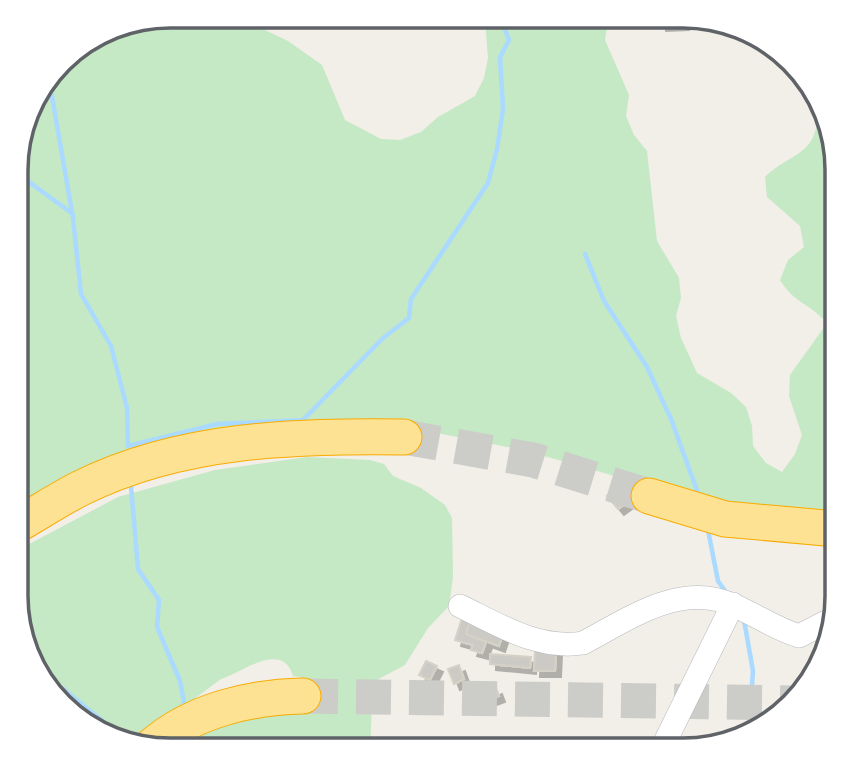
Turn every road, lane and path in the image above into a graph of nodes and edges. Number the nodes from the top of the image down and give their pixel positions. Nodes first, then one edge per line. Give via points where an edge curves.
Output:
1 (404, 437) tunnel mouth
2 (649, 496) tunnel mouth
3 (28, 518) edge
4 (825, 528) edge
5 (733, 604) junction
6 (460, 606) dead end
7 (822, 624) edge
8 (303, 696) tunnel mouth
9 (166, 738) edge
10 (667, 738) edge

1 - 3 highway via 300,436 212,446 153,460 82,488
2 - 4 highway via 725,519
5 - 6 street via 677,597 583,643 567,646 531,640
5 - 7 street via 778,630 799,636
5 - 10 street
8 - 9 highway via 239,702

